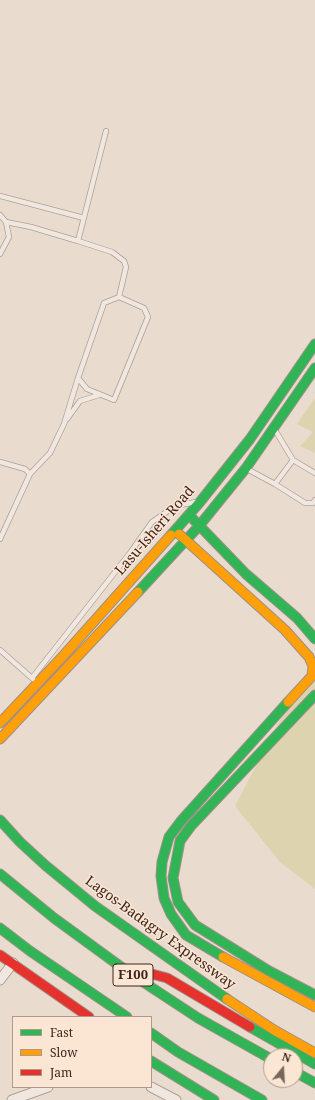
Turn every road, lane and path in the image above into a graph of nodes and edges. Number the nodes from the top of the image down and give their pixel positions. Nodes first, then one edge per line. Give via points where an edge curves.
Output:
1 (106, 131) dead end
2 (0, 196) edge
3 (0, 215) edge
4 (84, 218) junction
5 (6, 222) junction
6 (78, 241) junction
7 (0, 254) edge
8 (119, 297) junction
9 (315, 344) edge
10 (315, 368) edge
11 (78, 378) junction
12 (99, 395) junction
13 (64, 424) junction
14 (273, 428) junction
15 (294, 460) junction
16 (0, 462) edge
17 (246, 468) junction
18 (315, 473) edge
19 (30, 474) junction
20 (275, 484) junction
21 (315, 500) edge
22 (200, 502) junction
23 (188, 515) junction
24 (199, 526) junction
25 (175, 530) junction
26 (0, 539) edge
27 (187, 541) junction
28 (315, 639) edge
29 (0, 650) edge
30 (34, 680) junction
31 (315, 696) edge
32 (0, 723) edge
33 (0, 739) edge
34 (0, 820) edge
35 (2, 876) edge
36 (0, 928) edge
37 (0, 955) edge
38 (13, 963) junction
39 (128, 972) junction
40 (0, 980) edge
41 (313, 994) edge
42 (111, 1006) junction
43 (315, 1007) edge
44 (88, 1016) edge
45 (118, 1016) edge
46 (126, 1016) edge
47 (152, 1034) edge
48 (315, 1053) edge
49 (164, 1054) dead end
50 (263, 1055) edge
51 (152, 1062) edge
52 (315, 1064) edge
53 (303, 1076) edge
54 (209, 1081) dead end
55 (315, 1083) edge
56 (45, 1088) edge
57 (152, 1088) edge
58 (223, 1089) dead end
59 (12, 1100) edge
60 (176, 1100) edge
61 (214, 1100) edge
62 (243, 1100) edge
63 (262, 1100) edge

1 - 4 lane
2 - 4 lane
3 - 5 lane
4 - 6 lane
5 - 6 lane
5 - 7 lane via 9,236
6 - 8 lane via 112,252 124,261 126,267
8 - 11 lane via 104,303
8 - 12 lane via 144,308 148,316 114,400
9 - 22 main road, Lasu-Isheri Road via 250,439
10 - 14 main road, Lasu-Isheri Road
11 - 12 lane via 87,389
11 - 13 lane
12 - 13 lane via 80,401
13 - 19 lane via 50,453
14 - 15 lane
14 - 17 main road, Lasu-Isheri Road
15 - 18 lane
15 - 20 lane
16 - 19 lane via 25,469
17 - 20 lane
17 - 24 main road, Lasu-Isheri Road
19 - 26 lane
20 - 21 lane via 305,503 313,503
22 - 23 main road, Lasu-Isheri Road
22 - 30 lane via 175,506 152,522
23 - 24 main road
23 - 25 main road, Lasu-Isheri Road
24 - 27 main road, Lasu-Isheri Road
24 - 28 main road via 246,574 297,618
25 - 27 main road
25 - 30 main road, Lasu-Isheri Road
27 - 33 main road, Lasu-Isheri Road
27 - 43 main road via 285,630 309,657 313,666 312,676 169,837 162,862 164,898 171,914 186,935
29 - 30 lane
30 - 32 main road, Lasu-Isheri Road
31 - 41 main road via 180,840 173,878 178,902 194,925 269,971
34 - 48 main road, Lagos-Badagry Expressway via 44,865 95,906 201,982 274,1030
35 - 39 main road, F100
36 - 42 main road, F100
37 - 38 main road
38 - 40 street
38 - 44 main road
39 - 50 main road, F100 via 198,1018
39 - 52 main road via 167,978
42 - 45 main road
42 - 46 main road, F100
47 - 63 main road via 178,1052
49 - 54 main road
51 - 61 main road
53 - 55 main road
56 - 59 street
57 - 60 street
58 - 62 main road

